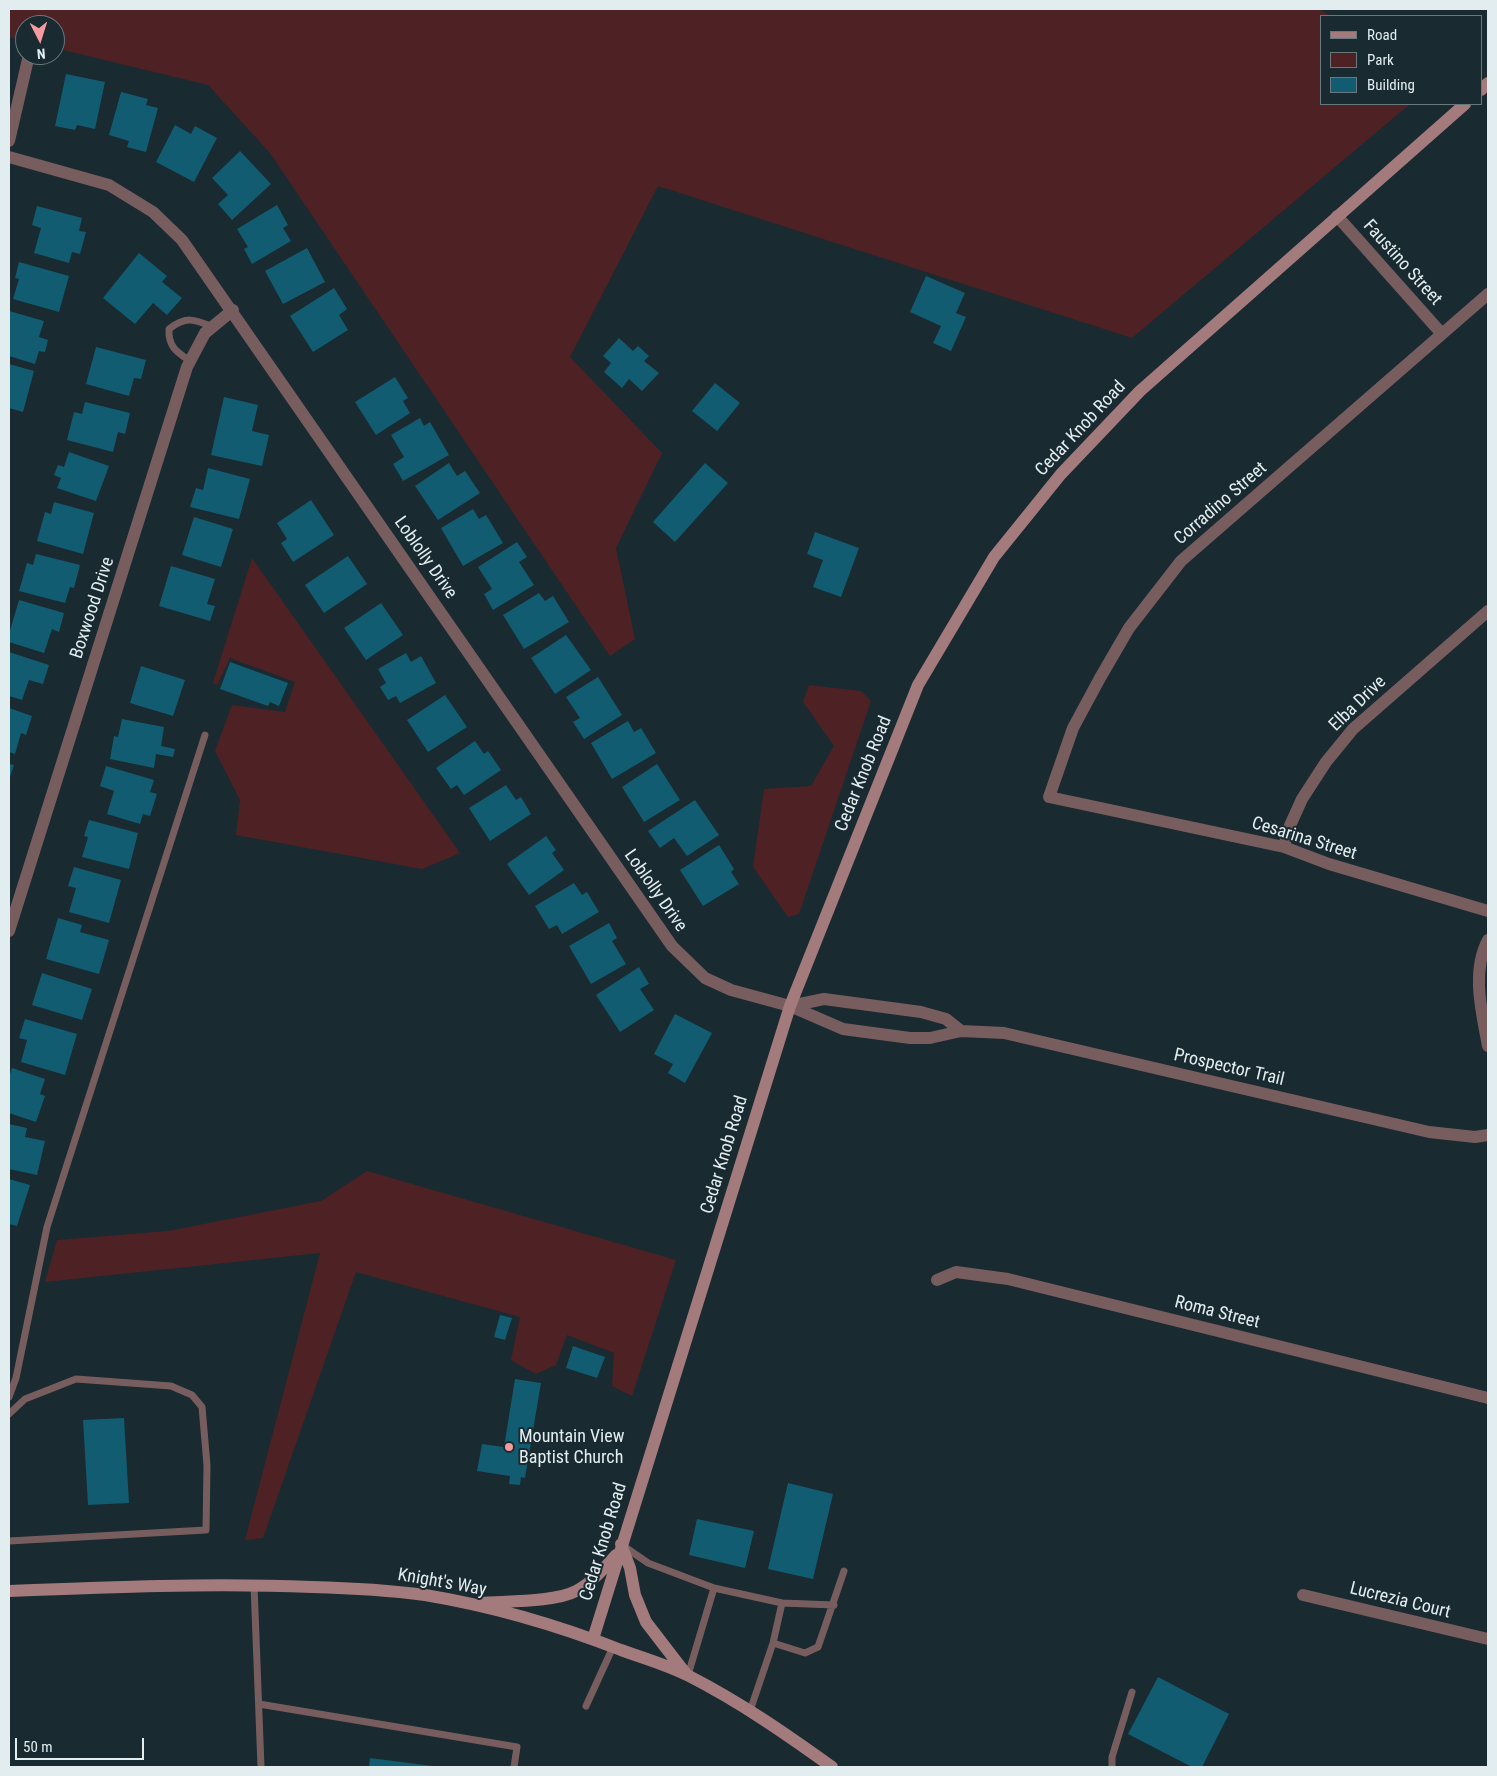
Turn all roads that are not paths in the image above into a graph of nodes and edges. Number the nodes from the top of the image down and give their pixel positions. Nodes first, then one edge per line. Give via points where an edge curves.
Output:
1 (27, 65) edge
2 (1464, 105) edge
3 (9, 142) edge
4 (9, 157) edge
5 (1336, 216) junction
6 (1488, 294) edge
7 (233, 310) junction
8 (213, 327) junction
9 (1442, 334) junction
10 (190, 361) junction
11 (1488, 611) edge
12 (206, 735) dead end
13 (1049, 797) joint
14 (1284, 847) junction
15 (1488, 912) edge
16 (9, 931) edge
17 (1488, 940) edge
18 (790, 1006) junction
19 (961, 1031) junction
20 (1488, 1046) edge
21 (1488, 1135) edge
22 (937, 1280) dead end
23 (9, 1397) edge
24 (1488, 1398) edge
25 (9, 1414) edge
26 (9, 1541) edge
27 (619, 1549) junction
28 (844, 1572) dead end
29 (254, 1585) junction
30 (714, 1588) junction
31 (9, 1591) edge
32 (1303, 1595) dead end
33 (782, 1603) junction
34 (472, 1604) junction
35 (834, 1605) junction
36 (593, 1639) junction
37 (1488, 1639) edge
38 (773, 1643) junction
39 (613, 1647) junction
40 (688, 1676) junction
41 (1132, 1692) dead end
42 (259, 1704) junction
43 (586, 1706) dead end
44 (750, 1711) junction
45 (261, 1767) edge
46 (514, 1767) edge
47 (832, 1767) edge
48 (1112, 1767) edge

1 - 3 street
2 - 5 street, Cedar Knob Road
4 - 7 street, Loblolly Drive via 109,185 153,212 182,240
5 - 9 street, Faustino Street
5 - 18 street, Cedar Knob Road via 1140,391 1061,474 994,557 918,685
6 - 9 street, Corradino Street
7 - 8 street, Boxwood Drive
7 - 18 street, Loblolly Drive via 672,946 705,978 731,990
8 - 10 street, Boxwood Drive via 205,333
8 - 10 lane via 196,320 180,320 169,329 168,341 176,352
9 - 13 street, Corradino Street via 1181,561 1129,628 1100,678 1073,728
10 - 16 street, Boxwood Drive
11 - 14 street, Elba Drive via 1353,729 1302,799
12 - 23 lane via 47,1227 16,1378
13 - 14 street, Cesarina Street
14 - 15 street, Cesarina Street via 1329,864
17 - 20 street via 1481,967 1479,1002
18 - 19 street, Prospector Trail via 843,1029 866,1033 930,1038
18 - 19 street via 824,999 922,1012 946,1019
18 - 27 street, Cedar Knob Road
19 - 21 street, Prospector Trail via 1004,1033 1429,1132 1475,1137
22 - 24 street, Roma Street via 956,1272 1008,1279
25 - 26 lane via 25,1399 76,1379 171,1386 192,1395 202,1408 207,1465 206,1530
27 - 30 lane
27 - 34 street via 589,1582 560,1597
27 - 36 street, Cedar Knob Road
27 - 40 street via 630,1568 634,1595 646,1622
28 - 35 lane
29 - 31 street, Knight's Way
29 - 34 street, Knight's Way via 358,1588
29 - 42 lane
30 - 33 lane
30 - 40 lane
32 - 37 street, Lucrezia Court
33 - 35 lane
33 - 38 lane
34 - 36 street, Knight's Way
35 - 38 lane via 818,1647 805,1653
36 - 39 street, Knight's Way
38 - 44 lane
39 - 40 street, Knight's Way
39 - 43 lane
40 - 44 street, Knight's Way
41 - 48 lane via 1112,1757
42 - 45 lane
42 - 46 lane via 517,1747
44 - 47 street, Knight's Way

